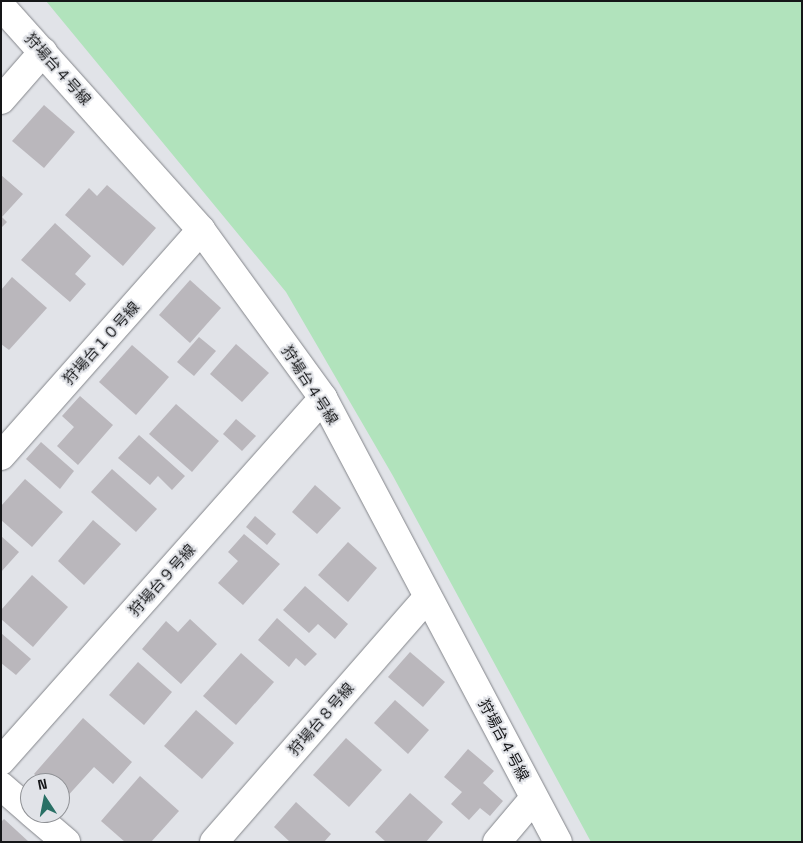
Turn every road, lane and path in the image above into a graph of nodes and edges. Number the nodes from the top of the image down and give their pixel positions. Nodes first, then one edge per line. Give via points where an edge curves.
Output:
1 (1, 6) edge
2 (43, 52) junction
3 (1, 100) edge
4 (201, 230) junction
5 (323, 398) junction
6 (1, 456) edge
7 (428, 597) junction
8 (1, 761) edge
9 (1, 786) edge
10 (534, 798) junction
11 (20, 802) edge
12 (44, 823) edge
13 (66, 842) edge
14 (214, 842) edge
15 (497, 842) edge
16 (558, 842) edge

1 - 2 street, 狩場台４号線
2 - 3 street
2 - 4 street, 狩場台４号線
4 - 5 street, 狩場台４号線
4 - 6 street, 狩場台１０号線
5 - 7 street, 狩場台４号線
5 - 8 street, 狩場台９号線
7 - 10 street, 狩場台４号線
7 - 14 street, 狩場台８号線
9 - 11 street
10 - 15 street
10 - 16 street, 狩場台４号線
12 - 13 street

